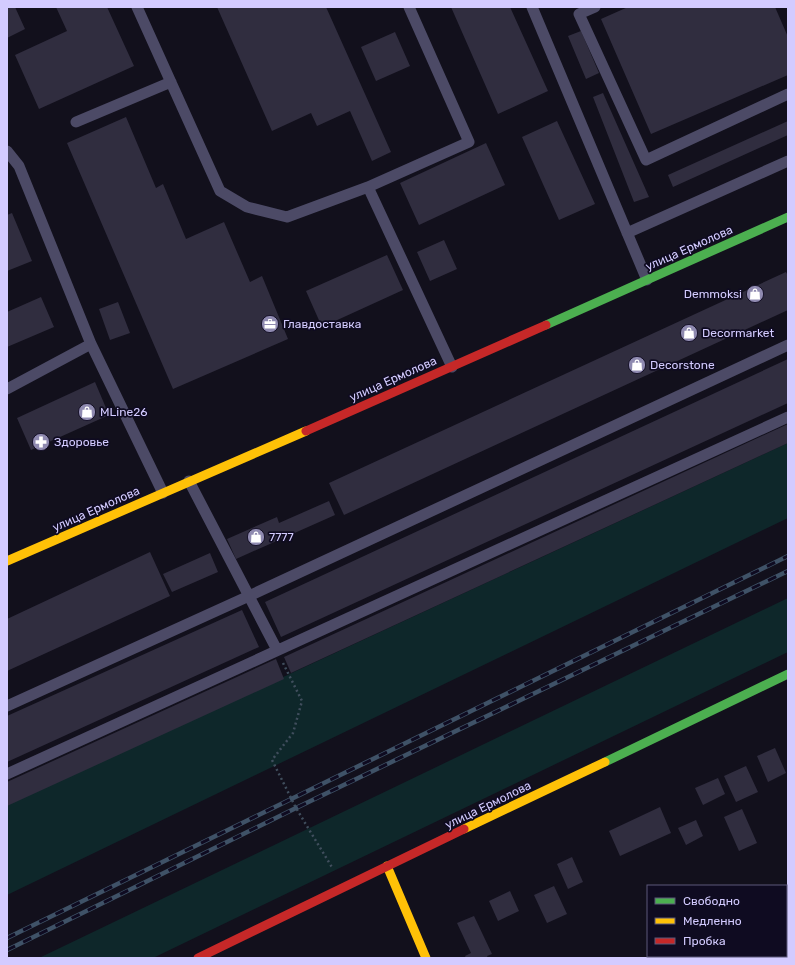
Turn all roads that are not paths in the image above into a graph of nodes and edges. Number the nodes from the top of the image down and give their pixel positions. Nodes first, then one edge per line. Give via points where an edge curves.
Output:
1 (137, 7) edge
2 (408, 7) edge
3 (532, 7) edge
4 (595, 7) edge
5 (171, 82) junction
6 (788, 94) edge
7 (76, 122) dead end
8 (7, 151) edge
9 (788, 161) edge
10 (368, 188) junction
11 (788, 217) edge
12 (627, 233) junction
13 (647, 280) junction
14 (91, 344) junction
15 (788, 345) edge
16 (452, 366) junction
17 (7, 389) edge
18 (788, 417) edge
19 (189, 481) junction
20 (163, 493) junction
21 (7, 561) edge
22 (249, 596) junction
23 (277, 650) junction
24 (788, 674) edge
25 (7, 706) edge
26 (7, 774) edge
27 (387, 866) junction
28 (198, 958) edge
29 (426, 958) edge

1 - 5 lane
2 - 10 lane via 469,142
3 - 12 lane
4 - 6 lane via 579,14 646,160
5 - 7 lane
5 - 10 lane via 220,191 247,207 287,217
8 - 14 lane via 19,166
9 - 12 lane
10 - 16 lane
11 - 13 main road, улица Ермолова
12 - 13 lane
13 - 16 main road, улица Ермолова
14 - 17 lane
14 - 20 lane
15 - 22 lane
16 - 19 main road, улица Ермолова
18 - 23 lane
19 - 20 main road, улица Ермолова
19 - 22 lane
20 - 21 main road, улица Ермолова
22 - 23 lane
22 - 25 lane
23 - 26 lane
24 - 27 main road, улица Ермолова
27 - 28 main road, улица Ермолова
27 - 29 main road

